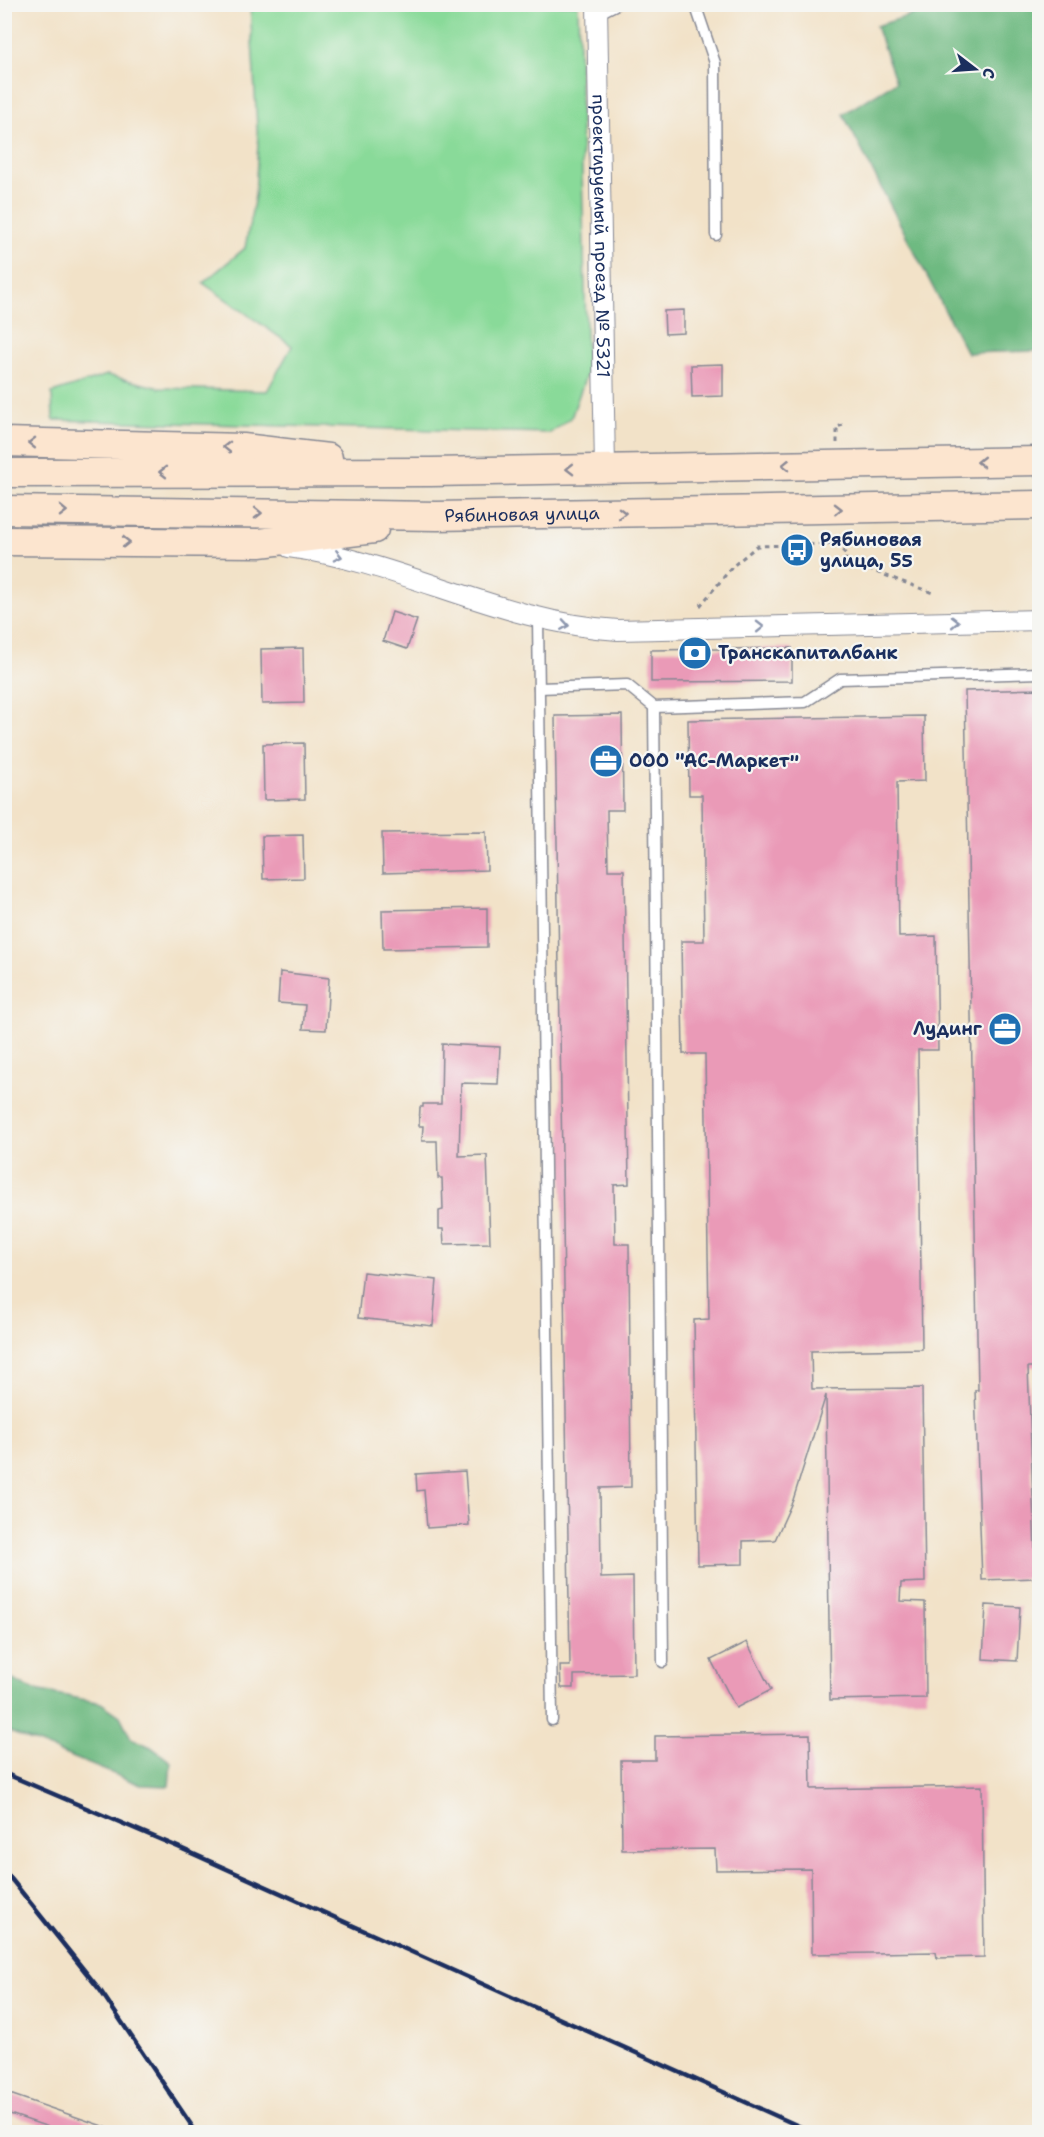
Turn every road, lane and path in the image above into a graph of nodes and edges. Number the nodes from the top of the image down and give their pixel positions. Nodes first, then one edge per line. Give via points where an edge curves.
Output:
1 (617, 4) edge
2 (695, 4) edge
3 (597, 9) edge
4 (716, 235) dead end
5 (843, 425) dead end
6 (4, 442) edge
7 (837, 444) dead end
8 (1040, 461) edge
9 (605, 469) junction
10 (431, 472) junction
11 (4, 473) edge
12 (1040, 505) edge
13 (4, 510) edge
14 (437, 516) junction
15 (4, 541) edge
16 (260, 543) junction
17 (933, 593) dead end
18 (700, 606) dead end
19 (538, 618) junction
20 (1040, 620) edge
21 (1040, 673) edge
22 (539, 688) junction
23 (654, 706) junction
24 (663, 1662) dead end
25 (552, 1720) dead end

1 - 3 lane
2 - 4 lane via 714,63
3 - 9 street, проектируемый проезд № 5321
5 - 7 path via 837,427
10 -> 6 main road via 243,448
8 -> 9 main road
9 -> 10 main road
10 -> 11 main road
14 -> 12 main road, Рябиновая улица
13 -> 14 main road, Рябиновая улица
14 - 16 main road via 360,532
15 -> 16 main road
16 -> 19 street via 362,562
17 - 18 path via 846,561 848,554 836,544 757,546
19 -> 20 street via 618,630
19 - 22 lane
21 - 23 lane via 840,679 805,702
22 - 23 lane via 627,685
22 - 25 lane
23 - 24 lane

